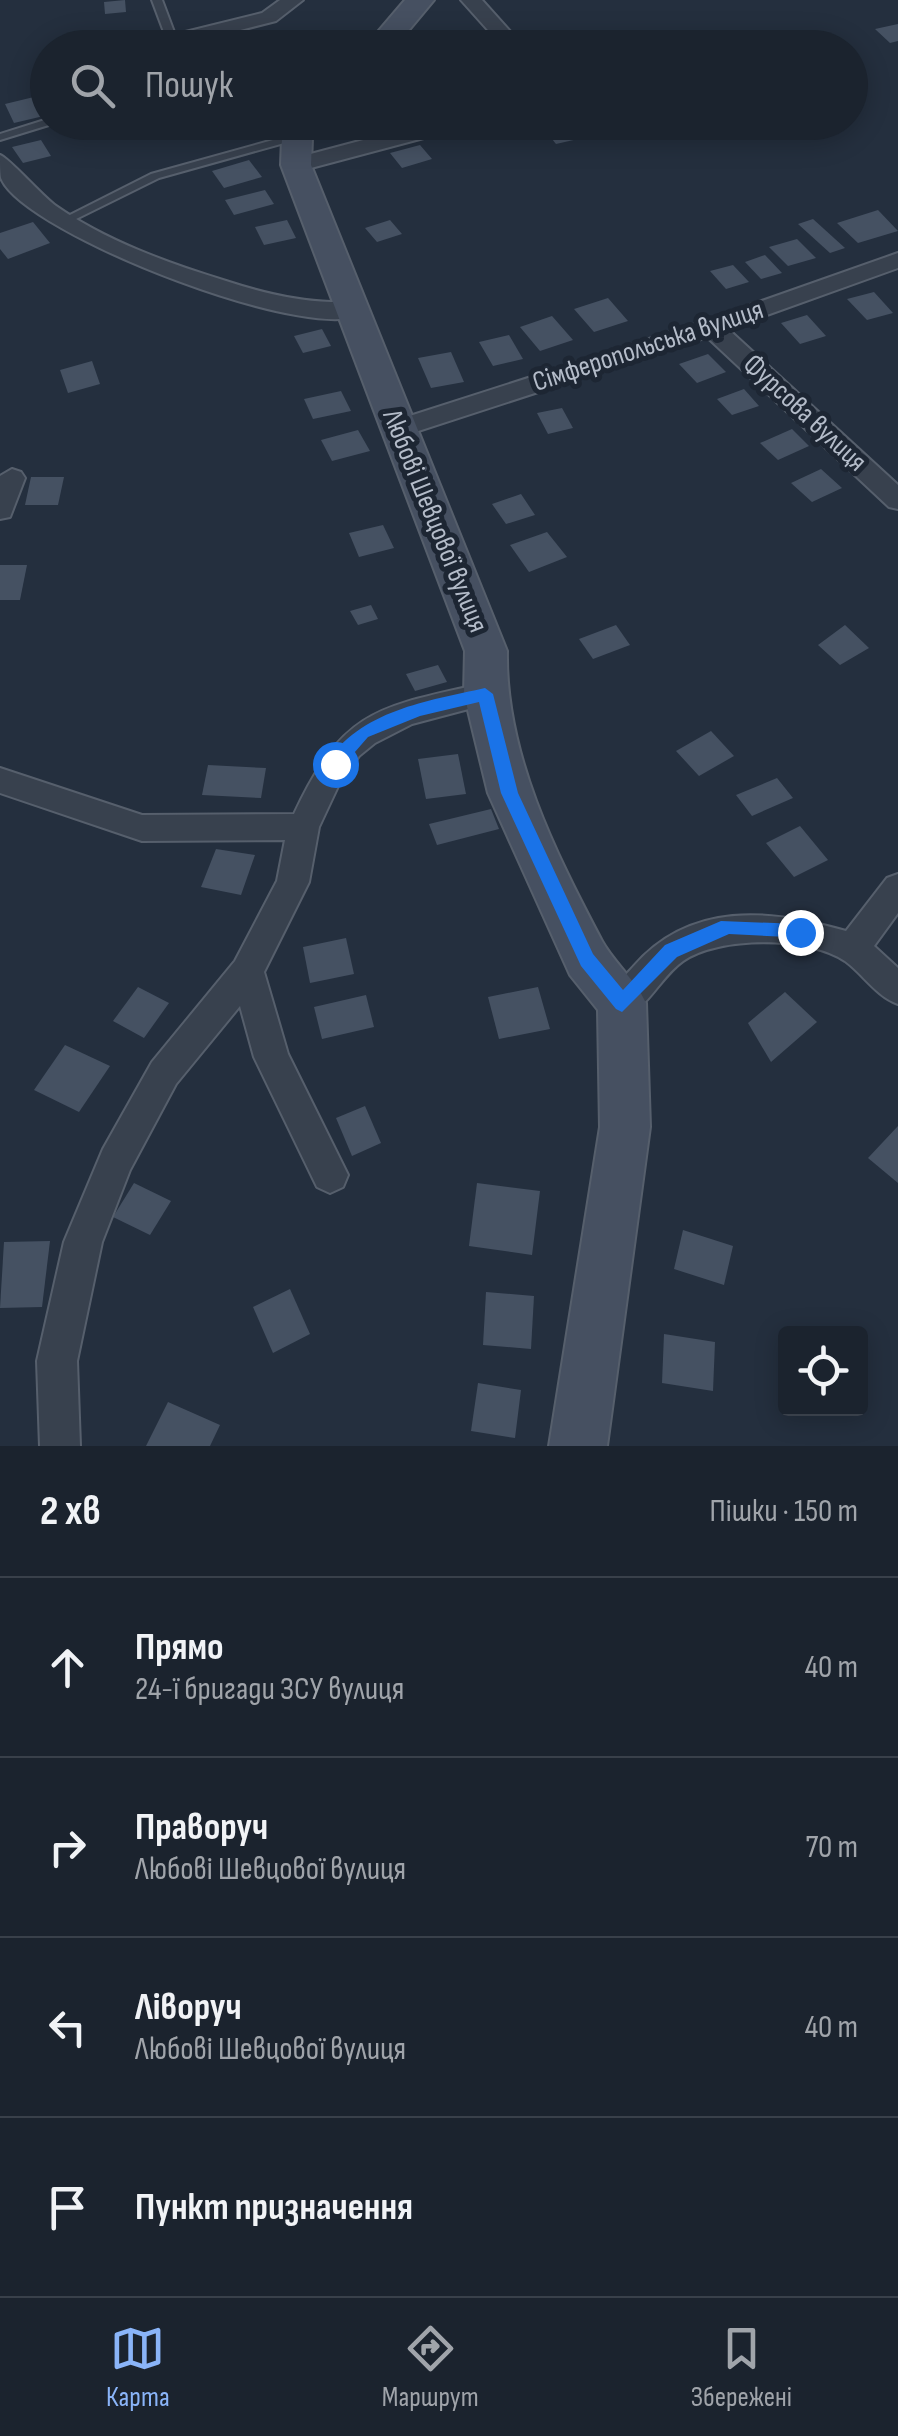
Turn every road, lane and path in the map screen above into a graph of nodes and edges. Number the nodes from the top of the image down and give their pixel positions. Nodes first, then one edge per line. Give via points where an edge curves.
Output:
1 (157, 0) edge
2 (294, 0) edge
3 (420, 0) edge
4 (471, 0) edge
5 (168, 30) edge
6 (222, 30) edge
7 (394, 30) edge
8 (499, 30) edge
9 (30, 128) edge
10 (0, 137) edge
11 (302, 141) edge
12 (0, 162) edge
13 (64, 221) junction
14 (898, 260) edge
15 (356, 310) junction
16 (710, 327) junction
17 (397, 428) junction
18 (12, 478) dead end
19 (898, 500) edge
20 (0, 510) edge
21 (485, 694) junction
22 (0, 780) edge
23 (304, 827) junction
24 (898, 888) edge
25 (852, 948) junction
26 (247, 972) junction
27 (898, 989) edge
28 (622, 1003) junction
29 (330, 1175) dead end
30 (60, 1446) edge
31 (578, 1446) edge

1 - 5 lane
2 - 6 street via 268,17
3 - 7 street
4 - 8 street
9 - 10 lane
11 - 13 lane via 155,176
11 - 15 street, Любові Шевцової вулиця
12 - 13 street via 8,180
13 - 15 street via 187,277 288,306
14 - 16 street, Сімферопольська вулиця
15 - 17 street, Любові Шевцової вулиця
16 - 17 street, Сімферопольська вулиця
16 - 19 street, Фурсова вулиця
17 - 21 street, Любові Шевцової вулиця via 486,651
18 - 20 street
21 - 23 street via 362,733 335,764
21 - 28 street, Любові Шевцової вулиця via 510,793 587,960
22 - 23 street via 142,828
23 - 26 street via 293,882
24 - 25 street
25 - 27 street
25 - 28 street via 800,932 728,926 671,951
26 - 29 street via 270,1058
26 - 30 street via 164,1073 116,1161 83,1242 57,1361
28 - 31 street via 626,1127

